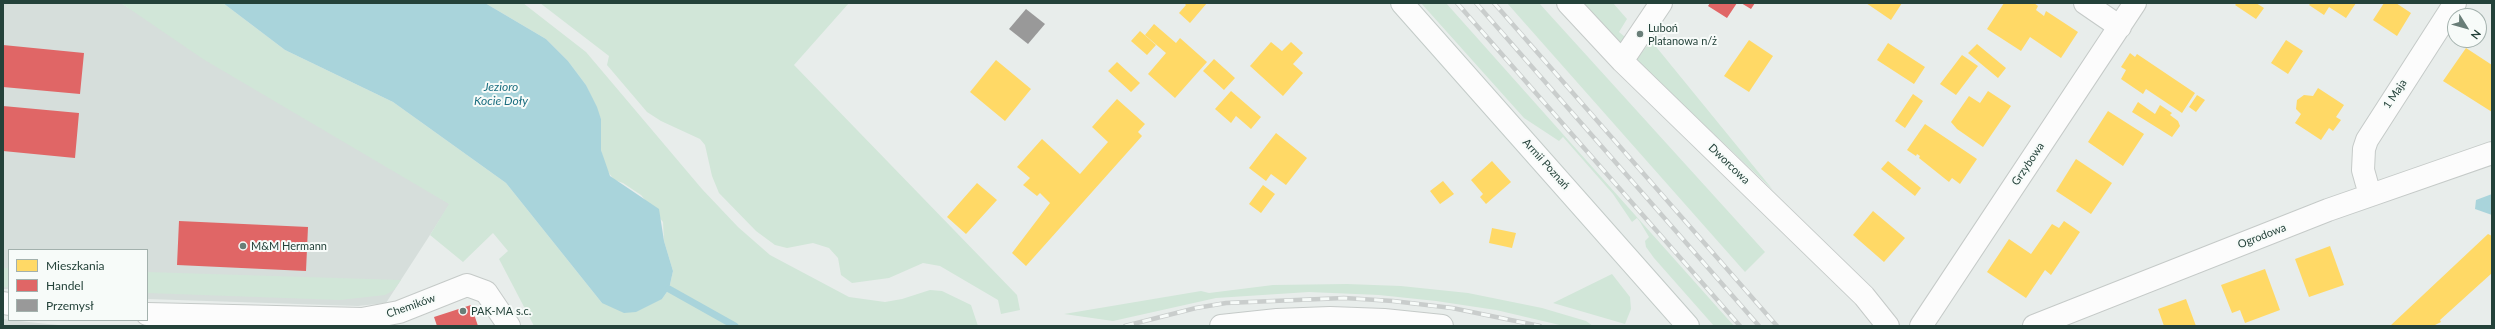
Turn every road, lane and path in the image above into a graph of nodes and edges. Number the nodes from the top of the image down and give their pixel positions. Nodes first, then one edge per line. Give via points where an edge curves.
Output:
1 (1402, 3) edge
2 (1568, 3) edge
3 (1661, 3) edge
4 (2085, 3) edge
5 (2136, 3) edge
6 (2455, 3) edge
7 (2120, 27) junction
8 (1622, 61) junction
9 (2492, 153) edge
10 (2370, 195) junction
11 (148, 314) edge
12 (1329, 322) edge
13 (1682, 324) edge
14 (509, 326) edge
15 (1221, 326) edge
16 (1442, 326) edge
17 (1888, 326) edge
18 (1921, 326) edge
19 (2034, 326) edge

1 - 13 street, Armii Poznań
2 - 8 street, Dworcowa
3 - 8 street
4 - 7 street
5 - 7 street, Grzybowa
6 - 10 street, 1 Maja via 2367,140 2364,149 2364,170
7 - 18 street, Grzybowa
8 - 17 street, Dworcowa via 1864,296
9 - 10 street, Ogrodowa
10 - 19 street, Ogrodowa
11 - 14 street, Chemików via 362,319 399,312 467,286 486,292
12 - 15 street via 1277,320
12 - 16 street via 1384,320

